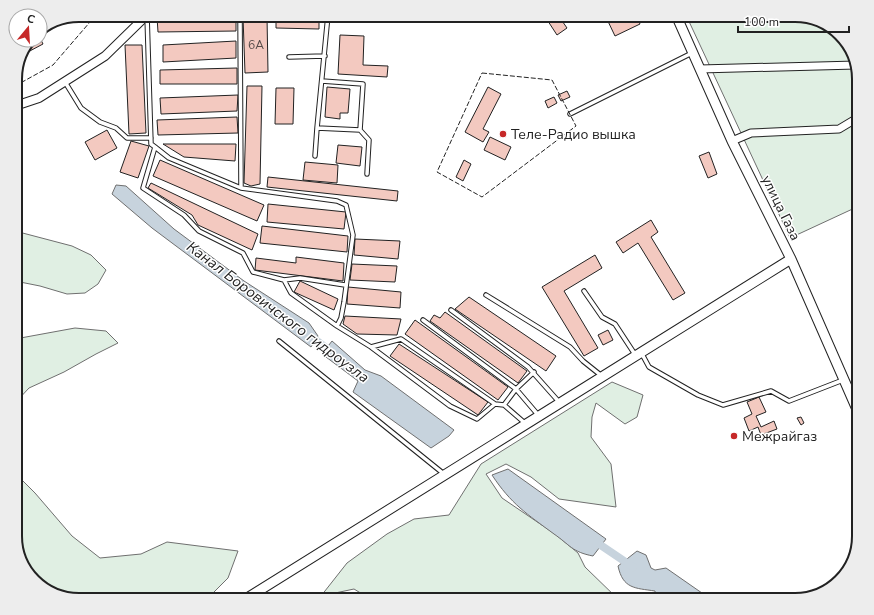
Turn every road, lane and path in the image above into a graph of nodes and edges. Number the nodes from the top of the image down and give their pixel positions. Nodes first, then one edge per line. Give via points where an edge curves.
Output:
1 (140, 22) edge
2 (147, 22) edge
3 (240, 22) edge
4 (327, 22) edge
5 (679, 22) edge
6 (693, 53) junction
7 (325, 56) junction
8 (289, 57) dead end
9 (850, 66) edge
10 (700, 69) junction
11 (322, 81) junction
12 (65, 82) junction
13 (22, 104) edge
14 (570, 114) dead end
15 (852, 121) edge
16 (317, 128) junction
17 (360, 130) junction
18 (151, 138) junction
19 (732, 141) junction
20 (155, 147) junction
21 (315, 156) dead end
22 (367, 174) dead end
23 (241, 188) junction
24 (791, 259) junction
25 (284, 280) junction
26 (345, 285) junction
27 (584, 291) dead end
28 (486, 295) dead end
29 (451, 310) dead end
30 (423, 320) dead end
31 (337, 326) junction
32 (279, 341) dead end
33 (371, 347) junction
34 (639, 355) junction
35 (534, 372) junction
36 (603, 377) junction
37 (845, 384) junction
38 (852, 386) edge
39 (516, 389) junction
40 (852, 399) edge
41 (495, 404) junction
42 (560, 404) junction
43 (504, 405) junction
44 (539, 417) junction
45 (527, 425) junction
46 (444, 474) junction
47 (255, 593) edge

1 - 12 street via 105,56
2 - 18 lane
3 - 23 lane
4 - 7 lane
5 - 6 main road, улица Газа
6 - 10 main road, улица Газа
6 - 14 lane
7 - 8 lane
7 - 11 lane
9 - 10 street
10 - 19 main road, улица Газа
11 - 16 lane
11 - 17 lane via 363,84
12 - 13 street via 38,98
12 - 18 lane via 81,108 100,122 116,128 127,138
15 - 19 street via 840,128 751,133
16 - 17 lane
16 - 21 lane
17 - 22 lane via 369,140
18 - 20 lane
19 - 24 main road, улица Газа
20 - 23 lane via 169,158
20 - 25 lane via 143,188 184,215 199,231 243,253 253,272
23 - 26 lane via 337,201 346,205 353,235
24 - 34 main road
24 - 37 main road, улица Газа
25 - 26 lane via 300,278
25 - 31 lane via 291,293
26 - 31 lane via 341,318
27 - 34 lane via 602,317 615,324
28 - 36 lane via 570,347
29 - 35 lane
30 - 39 lane
31 - 33 lane
32 - 46 lane
33 - 41 lane via 400,339
33 - 41 lane via 450,406 477,419
34 - 36 main road
34 - 37 lane via 649,367 698,395 723,405 771,391 789,401
35 - 39 lane
35 - 42 lane
36 - 42 main road
37 - 38 lane
37 - 40 main road, улица Газа
39 - 43 lane
39 - 44 lane
41 - 43 lane
42 - 44 main road
43 - 45 lane
44 - 45 main road
45 - 46 main road
46 - 47 main road

